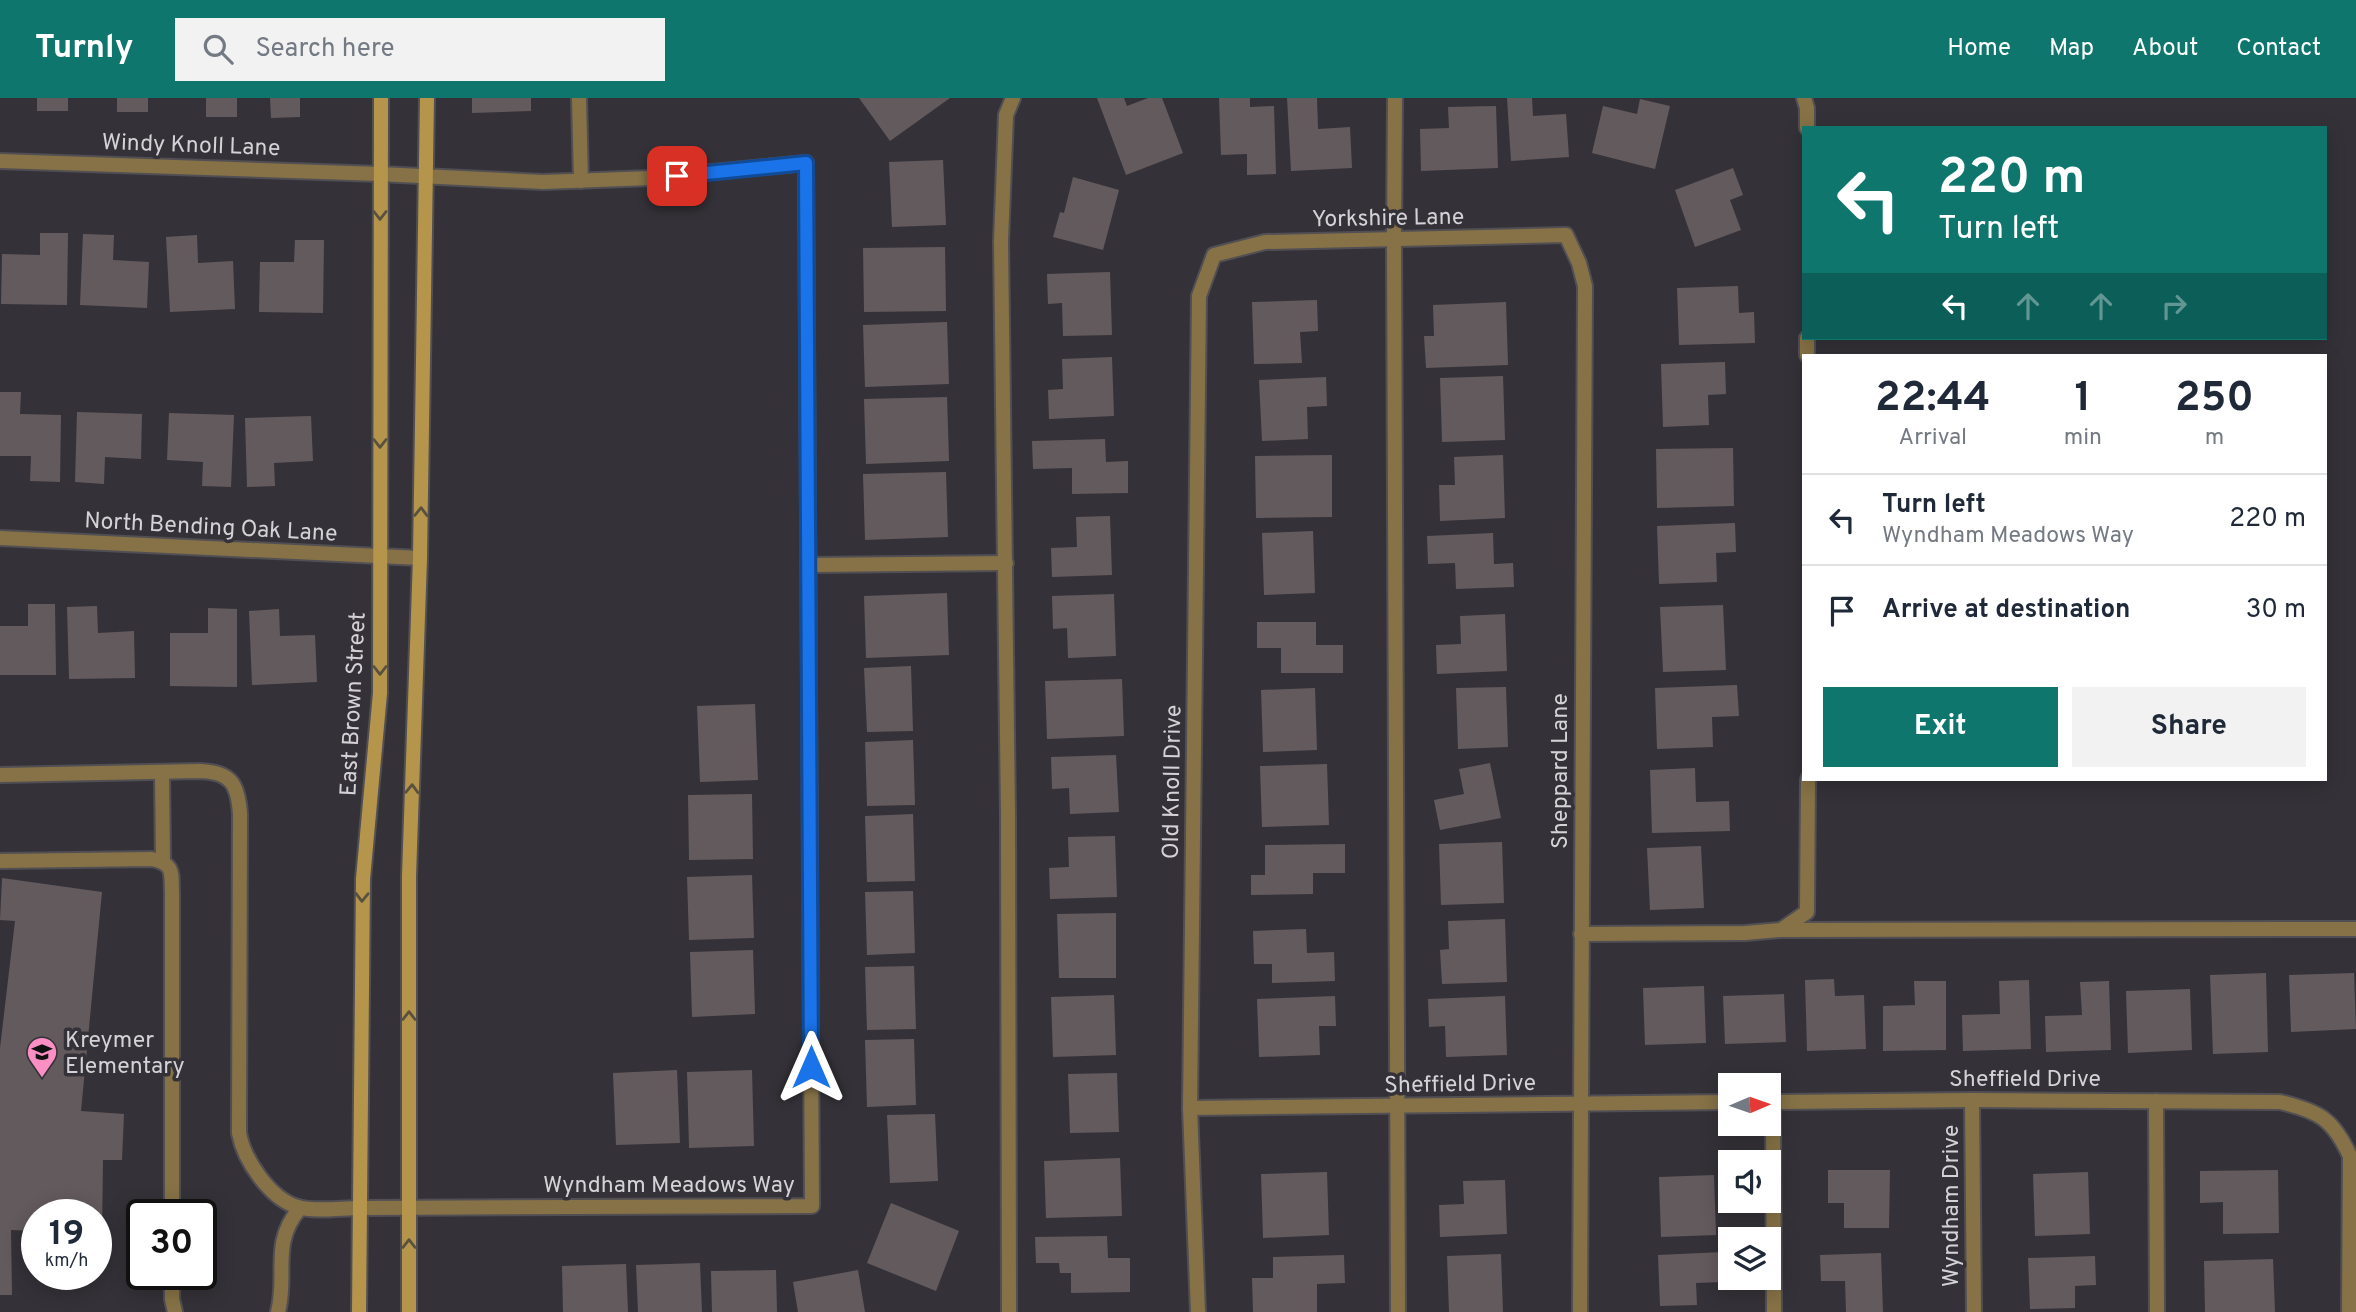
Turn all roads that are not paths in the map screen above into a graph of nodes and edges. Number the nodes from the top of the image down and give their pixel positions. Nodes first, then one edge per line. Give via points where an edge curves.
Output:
1 (380, 98) edge
2 (427, 98) edge
3 (579, 98) edge
4 (1013, 98) edge
5 (1395, 98) edge
6 (1804, 98) edge
7 (1807, 126) edge
8 (0, 161) edge
9 (380, 174) junction
10 (426, 176) junction
11 (581, 181) junction
12 (1566, 235) joint
13 (1394, 239) junction
14 (1214, 255) joint
15 (0, 538) edge
16 (380, 557) junction
17 (420, 558) junction
18 (1006, 563) junction
19 (808, 565) junction
20 (162, 772) junction
21 (0, 775) edge
22 (1808, 781) edge
23 (0, 861) edge
24 (163, 861) junction
25 (2356, 929) edge
26 (1782, 930) junction
27 (1581, 934) junction
28 (1972, 1100) junction
29 (2156, 1101) junction
30 (1718, 1102) edge
31 (1782, 1102) edge
32 (1579, 1104) junction
33 (1397, 1106) junction
34 (1190, 1108) junction
35 (1771, 1136) edge
36 (172, 1199) edge
37 (300, 1208) junction
38 (359, 1208) junction
39 (409, 1208) junction
40 (172, 1290) edge
41 (175, 1312) edge
42 (278, 1312) edge
43 (359, 1312) edge
44 (409, 1312) edge
45 (1009, 1312) edge
46 (1198, 1312) edge
47 (1398, 1312) edge
48 (1580, 1312) edge
49 (1774, 1312) edge
50 (1974, 1312) edge
51 (2157, 1312) edge
52 (2349, 1312) edge

1 - 9 main road, East Brown Street
2 - 10 main road
3 - 11 street
4 - 18 street via 1006,116 1001,241
5 - 13 street
6 - 7 street
8 - 9 street, Windy Knoll Lane
9 - 10 street, Wyndham Meadows Way
9 -> 16 main road, East Brown Street
10 - 11 street, Wyndham Meadows Way
17 -> 10 main road
11 - 19 street, Wyndham Meadows Way via 806,163
12 - 13 street, Yorkshire Lane
12 - 27 street, Sheppard Lane via 1585,286
13 - 14 street, Yorkshire Lane via 1265,243
13 - 33 street
14 - 34 street, Old Knoll Drive via 1199,296
15 - 16 street, North Bending Oak Lane
16 - 17 street, North Bending Oak Lane
16 -> 38 main road, East Brown Street via 380,693 363,879
39 -> 17 main road via 409,876
18 - 19 street
18 - 45 street
19 - 39 street, Wyndham Meadows Way via 812,1206
20 - 21 street
20 - 24 street
20 - 37 street via 218,771 239,796 239,1133 241,1146 259,1177
22 - 26 street via 1807,912
23 - 24 street
24 - 36 street via 172,873
25 - 26 street
26 - 27 street
27 - 32 street, Sheppard Lane
28 - 29 street, Sheffield Drive
28 - 31 street, Sheffield Drive
28 - 50 street, Wyndham Drive
29 - 51 street
29 - 52 street, Sheffield Drive via 2280,1102 2323,1116 2350,1156
30 - 32 street, Sheffield Drive
32 - 33 street, Sheffield Drive
32 - 48 street, Sheppard Lane
33 - 34 street, Sheffield Drive
33 - 47 street
34 - 46 street, Old Knoll Drive
35 - 49 street
37 - 38 street, Wyndham Meadows Way
37 - 42 street via 288,1222 284,1240
38 - 39 street, Wyndham Meadows Way
38 - 43 main road, East Brown Street
44 -> 39 main road
40 - 41 street

